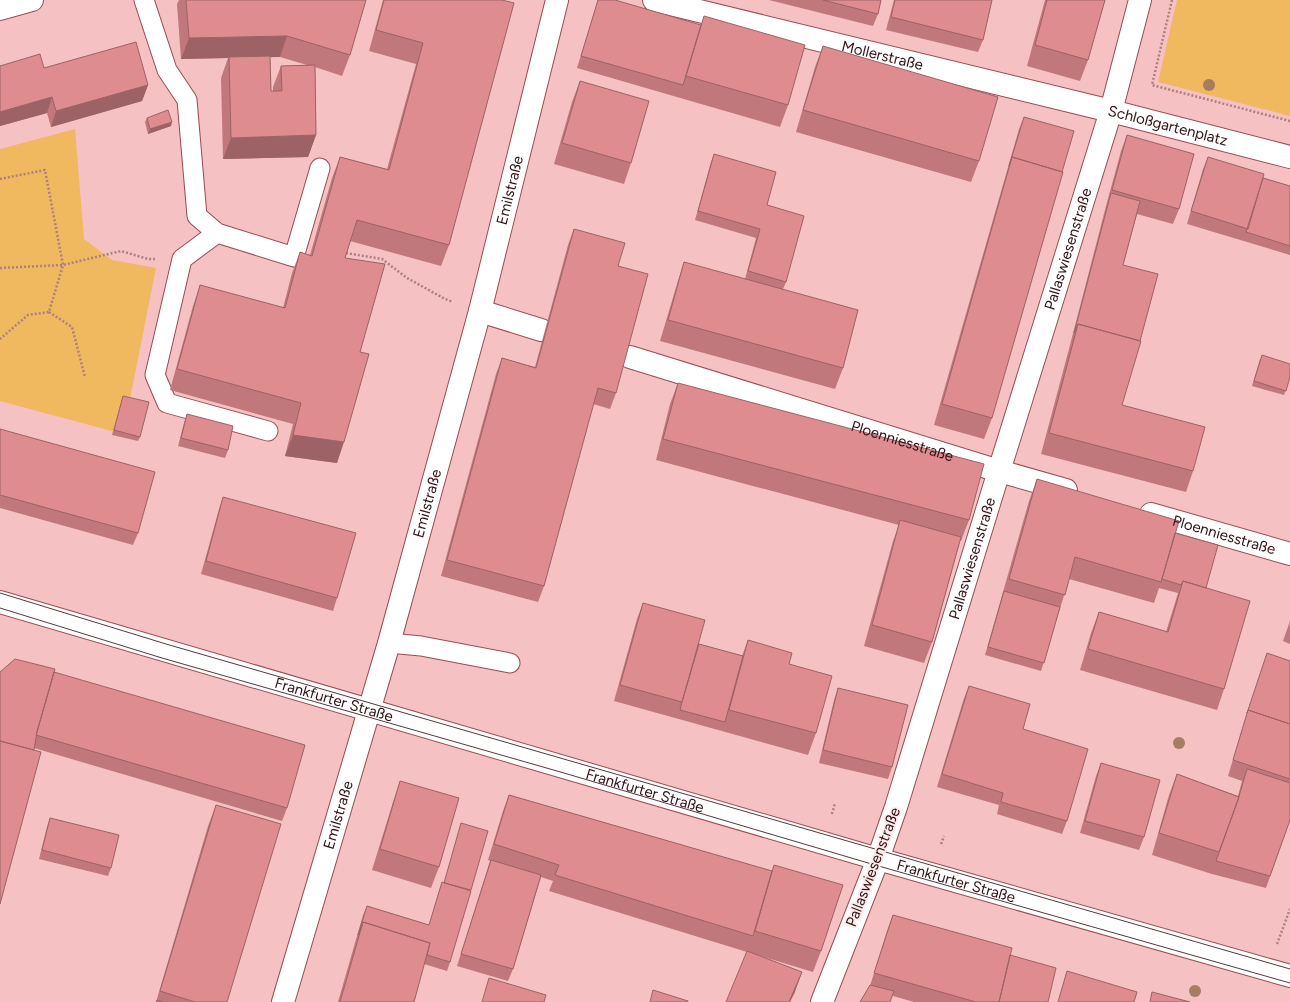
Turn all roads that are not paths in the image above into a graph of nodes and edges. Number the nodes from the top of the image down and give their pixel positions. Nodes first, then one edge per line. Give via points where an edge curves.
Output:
1 (31, 0) edge
2 (144, 0) edge
3 (557, 0) edge
4 (654, 0) edge
5 (1140, 0) edge
6 (0, 9) edge
7 (1111, 111) junction
8 (1290, 157) edge
9 (320, 168) dead end
10 (217, 233) junction
11 (480, 310) junction
12 (541, 330) dead end
13 (630, 357) edge
14 (268, 431) edge
15 (999, 470) junction
16 (1083, 495) edge
17 (1129, 508) edge
18 (1290, 554) edge
19 (0, 602) edge
20 (389, 643) junction
21 (510, 663) dead end
22 (369, 710) junction
23 (878, 859) junction
24 (1289, 973) edge
25 (283, 1002) edge
26 (822, 1002) edge

1 - 6 street
2 - 10 lane via 167,70 187,100 197,216
3 - 11 street, Emilstraße
4 - 7 street, Mollerstraße
5 - 7 street, Schloßgartenplatz
7 - 8 street, Schloßgartenplatz
7 - 15 street, Pallaswiesenstraße
9 - 10 lane via 294,257
10 - 14 lane via 182,259 155,375 167,403
11 - 12 street
11 - 20 street, Emilstraße
13 - 15 street, Ploenniesstraße
15 - 16 street, Ploenniesstraße
15 - 23 street, Pallaswiesenstraße
17 - 18 street, Ploenniesstraße
19 - 22 street, Frankfurter Straße
20 - 21 lane via 421,646
20 - 22 street, Emilstraße
22 - 23 street, Frankfurter Straße
22 - 25 street, Emilstraße
23 - 24 street, Frankfurter Straße
23 - 26 street, Pallaswiesenstraße

